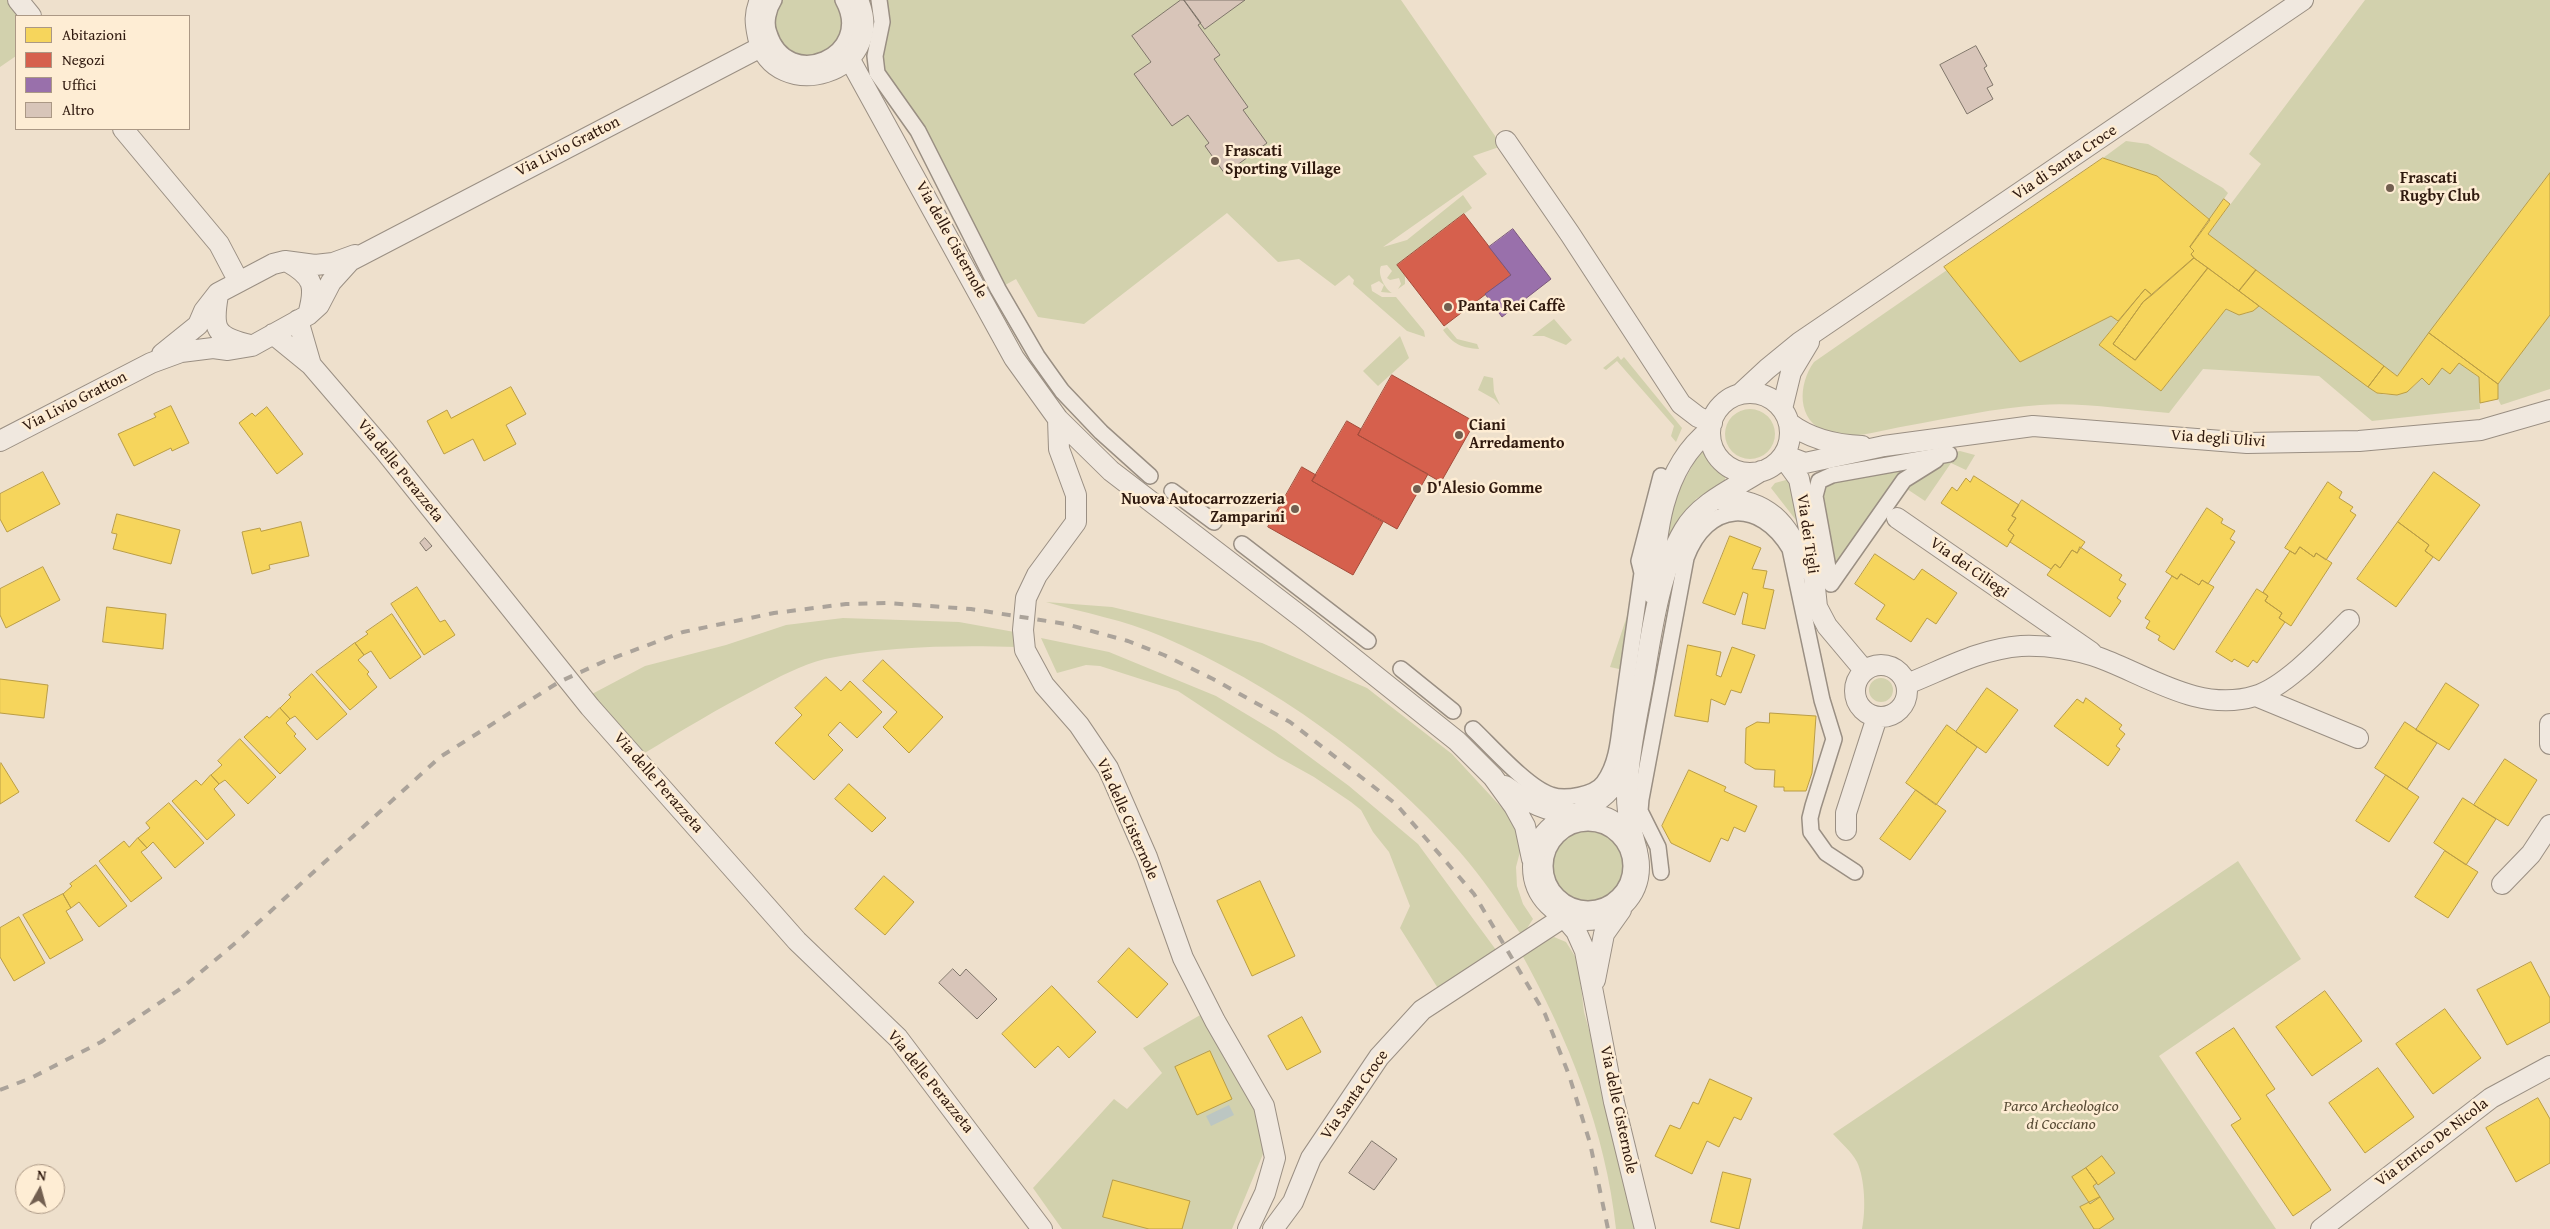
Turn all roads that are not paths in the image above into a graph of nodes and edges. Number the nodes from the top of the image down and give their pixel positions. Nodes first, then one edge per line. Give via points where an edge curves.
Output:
1 (18, 0) edge
2 (760, 0) edge
3 (774, 0) edge
4 (843, 0) edge
5 (858, 0) edge
6 (879, 0) edge
7 (2303, 0) edge
8 (30, 15) edge
9 (760, 47) junction
10 (850, 58) junction
11 (124, 130) edge
12 (1506, 141) dead end
13 (374, 248) junction
14 (285, 260) junction
15 (247, 277) junction
16 (218, 293) junction
17 (303, 318) junction
18 (1826, 326) junction
19 (273, 334) junction
20 (252, 346) junction
21 (151, 364) junction
22 (311, 366) junction
23 (1740, 394) junction
24 (2550, 410) edge
25 (1786, 416) junction
26 (1058, 419) junction
27 (1711, 426) junction
28 (0, 441) edge
29 (1884, 446) junction
30 (1949, 454) joint
31 (1784, 456) junction
32 (1761, 471) junction
33 (1150, 476) dead end
34 (1661, 476) dead end
35 (1172, 491) dead end
36 (1714, 500) junction
37 (1897, 518) dead end
38 (1214, 522) dead end
39 (1242, 544) dead end
40 (1814, 587) junction
41 (2349, 620) dead end
42 (1651, 638) junction
43 (1368, 641) dead end
44 (2099, 658) junction
45 (1402, 669) dead end
46 (1864, 670) junction
47 (1907, 684) junction
48 (2256, 696) junction
49 (1453, 711) dead end
50 (1877, 718) junction
51 (2550, 724) edge
52 (1473, 729) dead end
53 (2358, 738) dead end
54 (2550, 744) edge
55 (1631, 751) junction
56 (1493, 777) junction
57 (1577, 814) junction
58 (2550, 825) edge
59 (1846, 830) dead end
60 (1637, 851) junction
61 (1532, 859) junction
62 (1660, 872) dead end
63 (1854, 872) dead end
64 (2502, 884) dead end
65 (1627, 894) junction
66 (1564, 917) junction
67 (1594, 991) junction
68 (2550, 1066) edge
69 (1042, 1229) edge
70 (1248, 1229) edge
71 (1273, 1229) edge
72 (1646, 1229) edge
73 (2321, 1229) edge

1 - 8 street
2 - 9 street via 755,23
3 - 4 street via 768,16 772,42 789,59 813,64 835,54 844,44 850,21
5 - 10 street via 864,14 862,39
6 - 33 street via 882,22 875,56 877,73 918,131 1002,298 1037,356 1072,402
7 - 18 street, Via di Santa Croce
9 - 10 street via 776,65 794,74 820,75 833,71
9 - 13 street, Via Livio Gratton
10 - 26 street, Via delle Cisternole via 1014,358
11 - 15 street
12 - 27 street via 1681,404
13 - 14 street, Via Livio Gratton via 333,263 315,265
13 - 17 street, Via Livio Gratton via 350,261 331,282 319,305
14 - 15 street, Via Livio Gratton
14 - 17 street via 305,271 311,281 313,296
15 - 16 street, Via Livio Gratton
16 - 20 street via 214,318 219,332 232,341
16 - 21 street, Via Livio Gratton via 198,325
17 - 19 street, Via Livio Gratton
17 - 22 street, Via delle Perazzeta
18 - 23 street via 1800,342
18 - 25 street via 1805,346 1791,372
19 - 20 street, Via Livio Gratton
19 - 22 street
20 - 21 street, Via Livio Gratton via 181,352
21 - 28 street, Via Livio Gratton
22 - 69 street, Via delle Perazzeta via 384,450 590,707 797,941 898,1038
23 - 25 street via 1756,393 1771,398
23 - 27 street via 1725,401
24 - 29 street, Via degli Ulivi via 2481,430 2359,441 2247,443 2033,426
25 - 29 street, Via degli Ulivi via 1808,436 1843,446
25 - 31 street via 1790,436
26 - 56 street, Via delle Cisternole via 1110,471 1398,693 1457,741
26 - 70 street, Via delle Cisternole via 1059,449 1076,495 1076,522 1037,575 1026,598 1025,650 1044,685 1108,768 1147,858 1183,958 1264,1106 1275,1158 1265,1193
27 - 32 street via 1714,449 1725,464 1736,470
27 - 42 street via 1696,440 1680,465 1657,529
29 - 31 street, Via degli Ulivi via 1805,463
30 - 30 street via 1832,474 1819,481 1815,496 1831,584 1904,480
31 - 32 street via 1771,468
31 - 40 street, Via dei Tigli via 1799,479 1809,529
32 - 36 street
34 - 52 street via 1639,561 1642,573 1620,735 1611,770 1603,784 1580,795 1551,795 1536,788
35 - 38 street
36 - 40 street, Via dei Tigli via 1744,501 1772,514 1786,528 1799,549
36 - 42 street via 1684,529 1672,556
37 - 44 street, Via dei Ciliegi
39 - 43 street
40 - 46 street, Via dei Tigli via 1817,607 1827,626
41 - 48 street via 2302,665 2276,686
42 - 55 street
44 - 47 street via 2055,648 2022,646 1980,652
44 - 48 street via 2151,682 2204,698 2231,700
45 - 49 street
46 - 47 street via 1874,665 1889,666 1902,675
46 - 50 street via 1854,687 1855,698 1859,708
47 - 50 street via 1908,695 1897,712
48 - 53 street
50 - 59 street via 1846,813
51 - 54 street
55 - 57 street via 1619,780 1607,796
55 - 60 street via 1627,796 1629,821
56 - 57 street, Via delle Cisternole via 1536,806 1555,813
56 - 61 street, Via delle Cisternole via 1525,826
57 - 60 street, Via delle Cisternole via 1600,816 1618,824
57 - 61 street via 1546,830
58 - 64 street via 2530,854
60 - 65 street, Via delle Cisternole via 1640,868 1635,890
61 - 66 street, Via delle Cisternole via 1534,881 1544,902
62 - 63 street via 1658,847 1640,811 1640,799 1686,558 1692,541 1702,528 1717,517 1734,514 1752,515 1768,523 1781,534 1790,550 1822,700 1834,739 1810,818 1811,832 1826,853
65 - 65 street via 1631,856 1615,831 1602,824 1587,822 1572,825 1550,843 1545,857 1545,872 1552,890 1567,904 1594,909
65 - 66 street via 1611,915 1598,920 1579,921
65 - 67 street, Via delle Cisternole via 1604,934
66 - 67 street, Via delle Cisternole via 1576,931 1585,952
66 - 71 street, Via Santa Croce via 1422,1010 1379,1057 1311,1158 1293,1202
67 - 72 street, Via delle Cisternole via 1614,1102
68 - 73 street, Via Enrico De Nicola via 2491,1098

